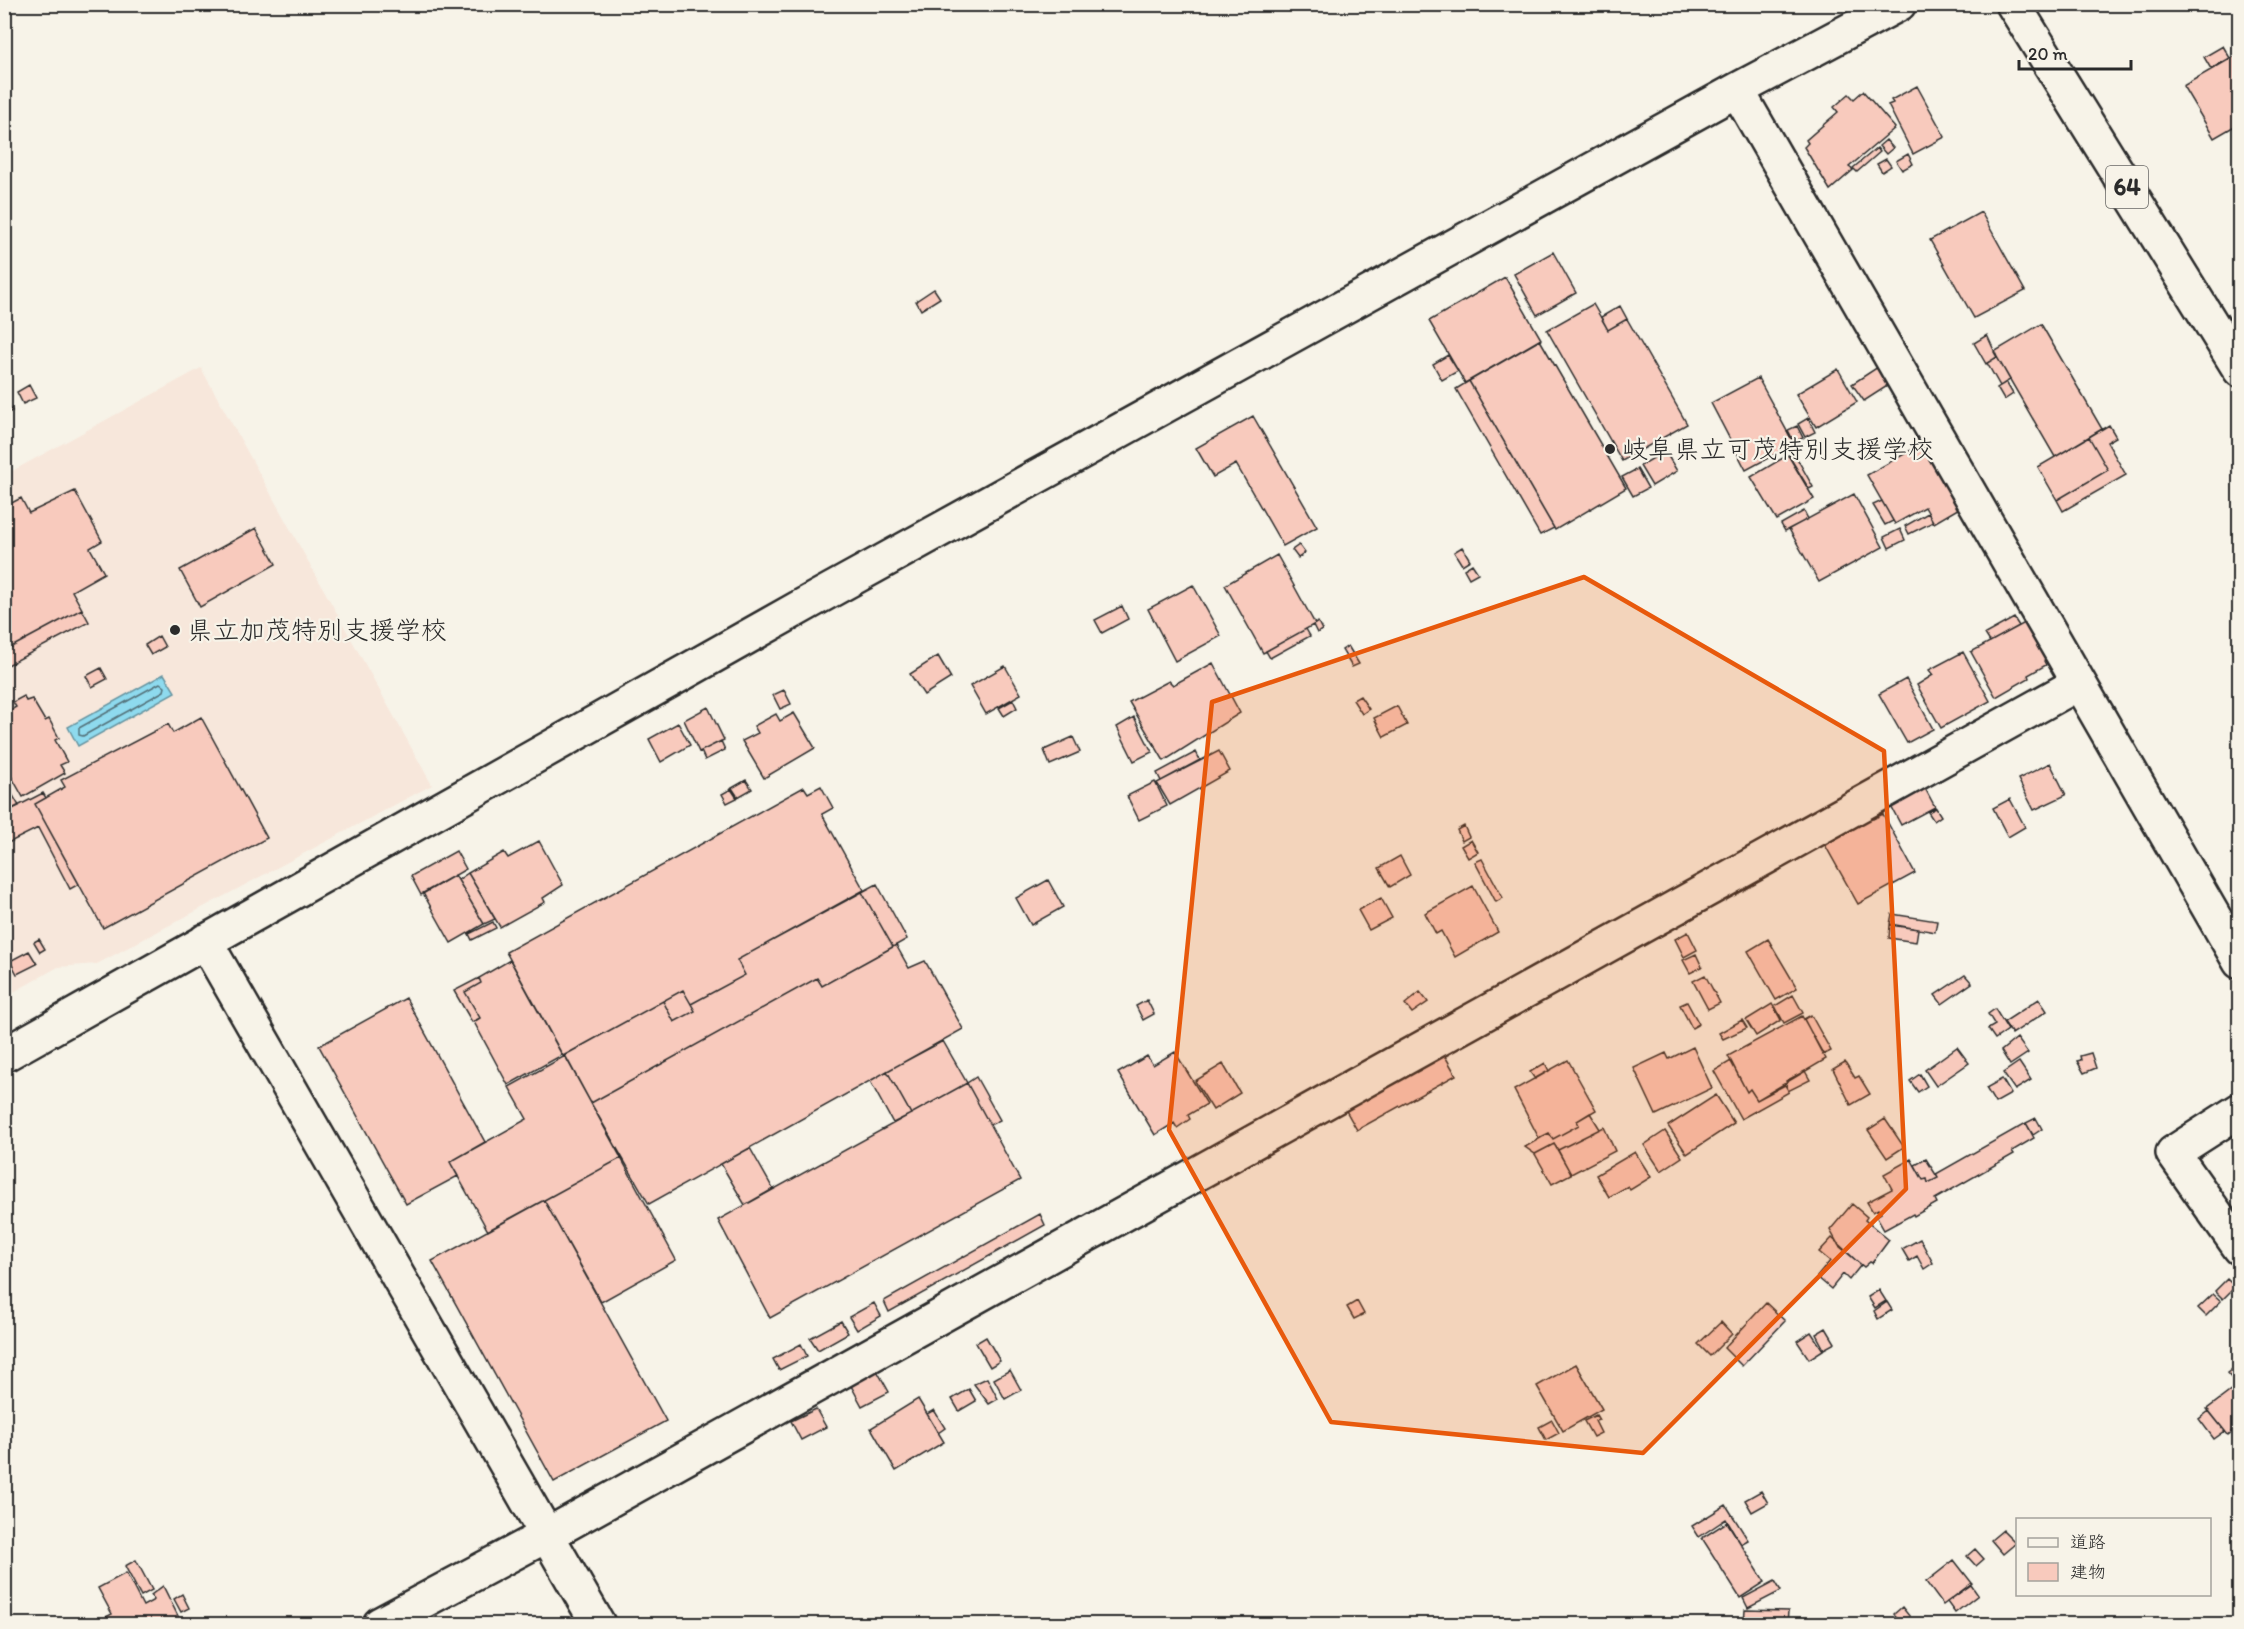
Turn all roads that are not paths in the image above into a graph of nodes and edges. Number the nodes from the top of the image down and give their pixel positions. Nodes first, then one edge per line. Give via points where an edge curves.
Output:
1 (1899, 4) edge
2 (2013, 4) edge
3 (1737, 90) junction
4 (2240, 370) edge
5 (2079, 683) junction
6 (205, 941) junction
7 (2240, 962) edge
8 (4, 1054) edge
9 (2240, 1110) edge
10 (2240, 1248) edge
11 (547, 1535) junction
12 (380, 1624) edge
13 (598, 1624) edge

1 - 3 street
2 - 4 street, 64
3 - 5 street
3 - 6 street
5 - 7 street
5 - 11 street
6 - 8 street
6 - 11 street
9 - 10 street via 2173,1153
11 - 12 street
11 - 13 street

